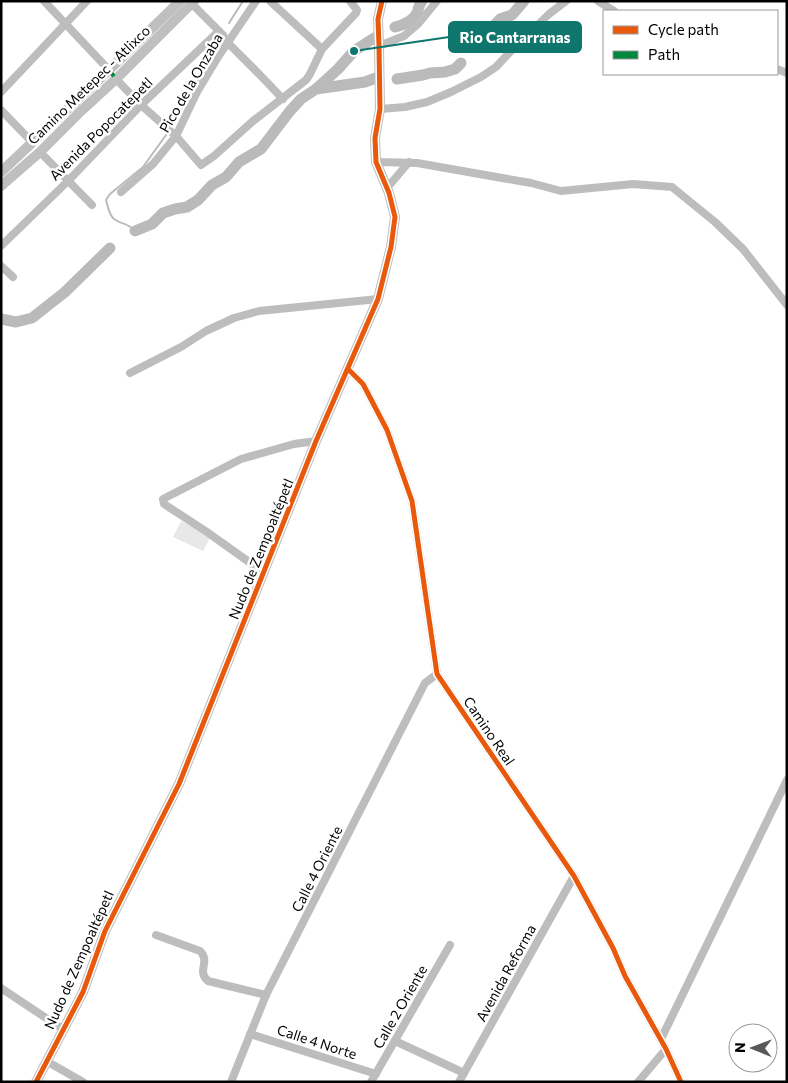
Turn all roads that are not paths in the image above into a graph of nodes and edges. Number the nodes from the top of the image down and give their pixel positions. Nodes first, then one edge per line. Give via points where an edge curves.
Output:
1 (44, 1) edge
2 (87, 1) edge
3 (180, 1) edge
4 (256, 1) edge
5 (270, 1) edge
6 (350, 1) edge
7 (382, 1) edge
8 (437, 1) edge
9 (566, 1) edge
10 (598, 1) edge
11 (191, 2) edge
12 (612, 10) edge
13 (65, 24) junction
14 (219, 31) junction
15 (227, 42) junction
16 (379, 46) junction
17 (322, 49) junction
18 (109, 70) junction
19 (116, 79) junction
20 (1, 92) edge
21 (283, 99) junction
22 (141, 105) junction
23 (380, 109) junction
24 (1, 110) edge
25 (176, 136) junction
26 (33, 143) junction
27 (40, 152) junction
28 (376, 162) junction
29 (409, 162) junction
30 (1, 172) edge
31 (68, 180) junction
32 (1, 186) edge
33 (387, 188) junction
34 (121, 192) dead end
35 (92, 205) dead end
36 (1, 246) edge
37 (1, 266) edge
38 (13, 277) dead end
39 (378, 299) junction
40 (787, 305) edge
41 (348, 369) junction
42 (130, 373) dead end
43 (316, 441) junction
44 (263, 572) junction
45 (436, 674) junction
46 (787, 780) edge
47 (574, 876) junction
48 (156, 935) dead end
49 (450, 945) dead end
50 (1, 988) edge
51 (266, 995) junction
52 (64, 1030) junction
53 (250, 1034) junction
54 (661, 1039) junction
55 (395, 1041) junction
56 (666, 1049) junction
57 (48, 1062) junction
58 (464, 1073) junction
59 (376, 1074) junction
60 (36, 1082) edge
61 (83, 1082) edge
62 (231, 1082) edge
63 (371, 1082) edge
64 (459, 1082) edge
65 (638, 1082) edge
66 (681, 1082) edge

1 - 13 street
2 - 13 street
3 - 18 street
4 - 15 street, Pico de la Onzaba
5 - 17 street
6 - 17 street via 356,13
7 - 16 street, Nudo de Zempoaltépetl via 378,19
8 - 16 street via 404,36
9 - 23 street via 496,67 481,77 426,102 405,108
10 - 12 street
11 - 14 street
11 - 19 street, Camino Metepec - Atlixco
13 - 18 street
13 - 20 street
14 - 15 street
14 - 22 street, Avenida Popocatepetl
15 - 21 street
15 - 25 street, Pico de la Onzaba via 197,92
16 - 23 street, Nudo de Zempoaltépetl
17 - 21 street via 306,80
18 - 26 street
19 - 22 street
19 - 27 street, Camino Metepec - Atlixco
21 - 25 street via 201,165
22 - 25 street
22 - 31 street, Avenida Popocatepetl
23 - 28 street, Nudo de Zempoaltépetl via 375,138
24 - 26 street
25 - 34 street, Pico de la Onzaba via 153,164
26 - 30 street
27 - 31 street
27 - 32 street, Camino Metepec - Atlixco
28 - 29 street
28 - 33 street, Nudo de Zempoaltépetl
29 - 33 street
29 - 40 street via 561,191 633,184 672,187 743,249
31 - 35 street
31 - 36 street, Avenida Popocatepetl
33 - 39 street, Nudo de Zempoaltépetl via 395,217
37 - 38 street
39 - 41 street, Nudo de Zempoaltépetl
39 - 42 street via 259,311 234,318
41 - 43 street, Nudo de Zempoaltépetl
41 - 45 street, Camino Real via 363,384 387,430 412,501
43 - 44 street, Nudo de Zempoaltépetl
43 - 44 street via 241,459 163,499 164,504
44 - 52 street, Nudo de Zempoaltépetl via 180,784 105,931 84,992
45 - 47 street, Camino Real
45 - 51 street, Calle 4 Oriente via 425,683
46 - 54 street
47 - 54 street, Camino Real
47 - 58 street, Avenida Reforma
48 - 51 street via 200,951 204,956 204,979
49 - 55 street, Calle 2 Oriente
50 - 52 street
51 - 53 street, Calle 4 Oriente
52 - 57 street, Nudo de Zempoaltépetl
53 - 59 street, Calle 4 Norte
53 - 62 street, Calle 4 Oriente
54 - 56 street, Camino Real
55 - 58 street
55 - 59 street, Calle 2 Oriente
56 - 65 street
56 - 66 street, Camino Real
57 - 60 street, Nudo de Zempoaltépetl
57 - 61 street
58 - 64 street, Avenida Reforma
59 - 63 street, Calle 2 Oriente

